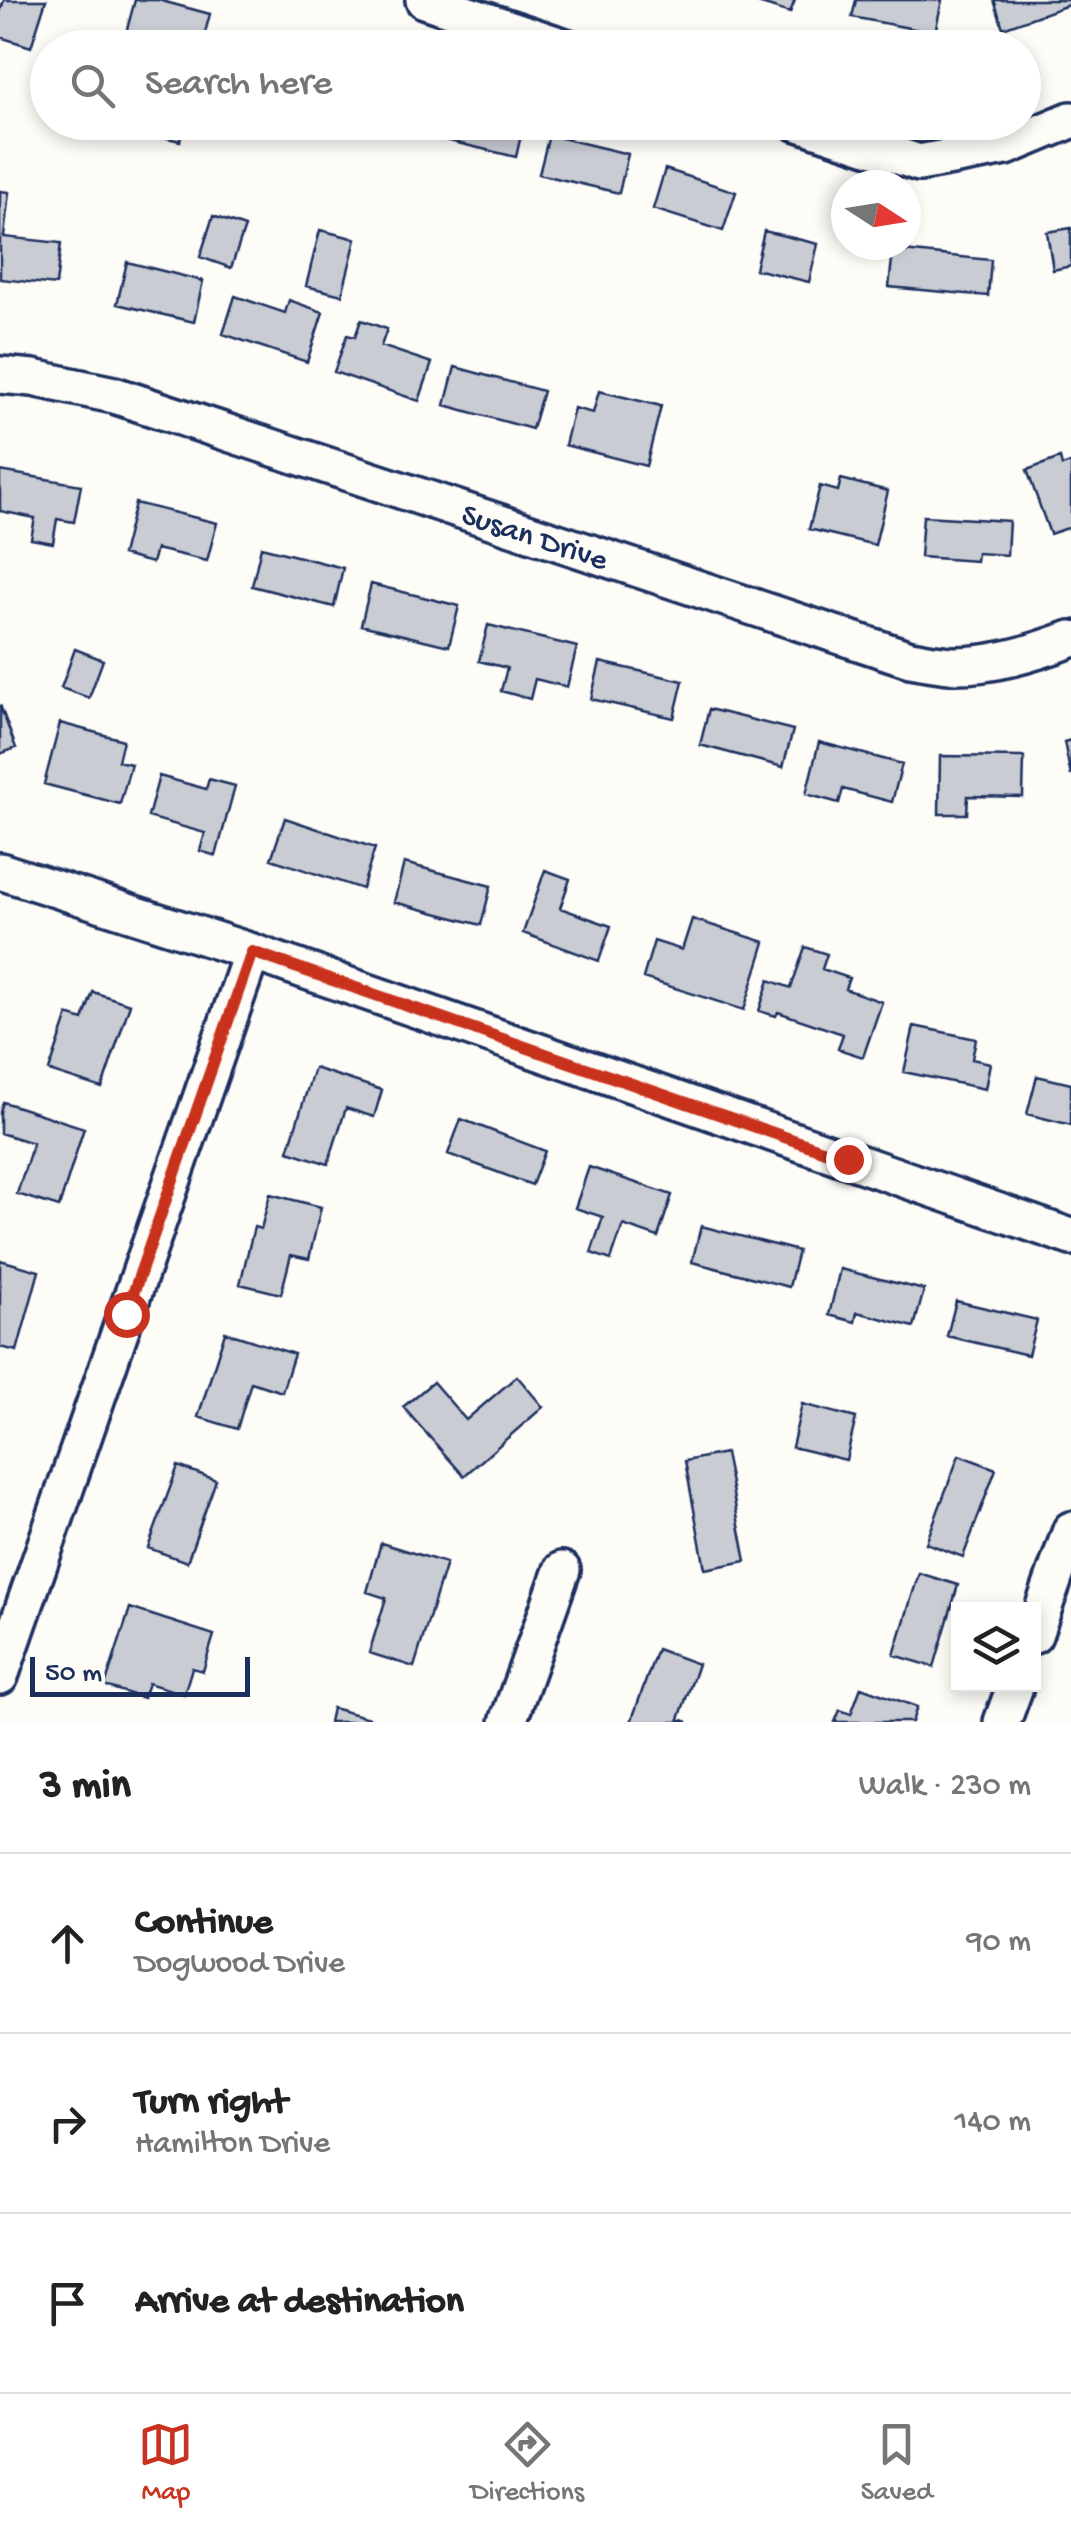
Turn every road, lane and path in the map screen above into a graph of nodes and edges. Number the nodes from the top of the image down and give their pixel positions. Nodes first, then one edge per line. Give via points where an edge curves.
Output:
1 (424, 0) edge
2 (514, 30) edge
3 (1071, 120) edge
4 (1041, 132) edge
5 (850, 140) edge
6 (1023, 140) edge
7 (0, 376) edge
8 (1071, 639) edge
9 (0, 872) edge
10 (252, 952) junction
11 (1071, 1236) edge
12 (1071, 1530) edge
13 (562, 1570) dead end
14 (1041, 1615) edge
15 (0, 1676) edge
16 (1013, 1692) edge
17 (508, 1722) edge
18 (1002, 1722) edge

1 - 2 street
3 - 4 street
5 - 6 street via 919,163
7 - 8 street, Susan Drive via 114,395 910,660 986,662
9 - 10 street
10 - 11 street
10 - 15 street
12 - 14 street
13 - 17 street
16 - 18 street

